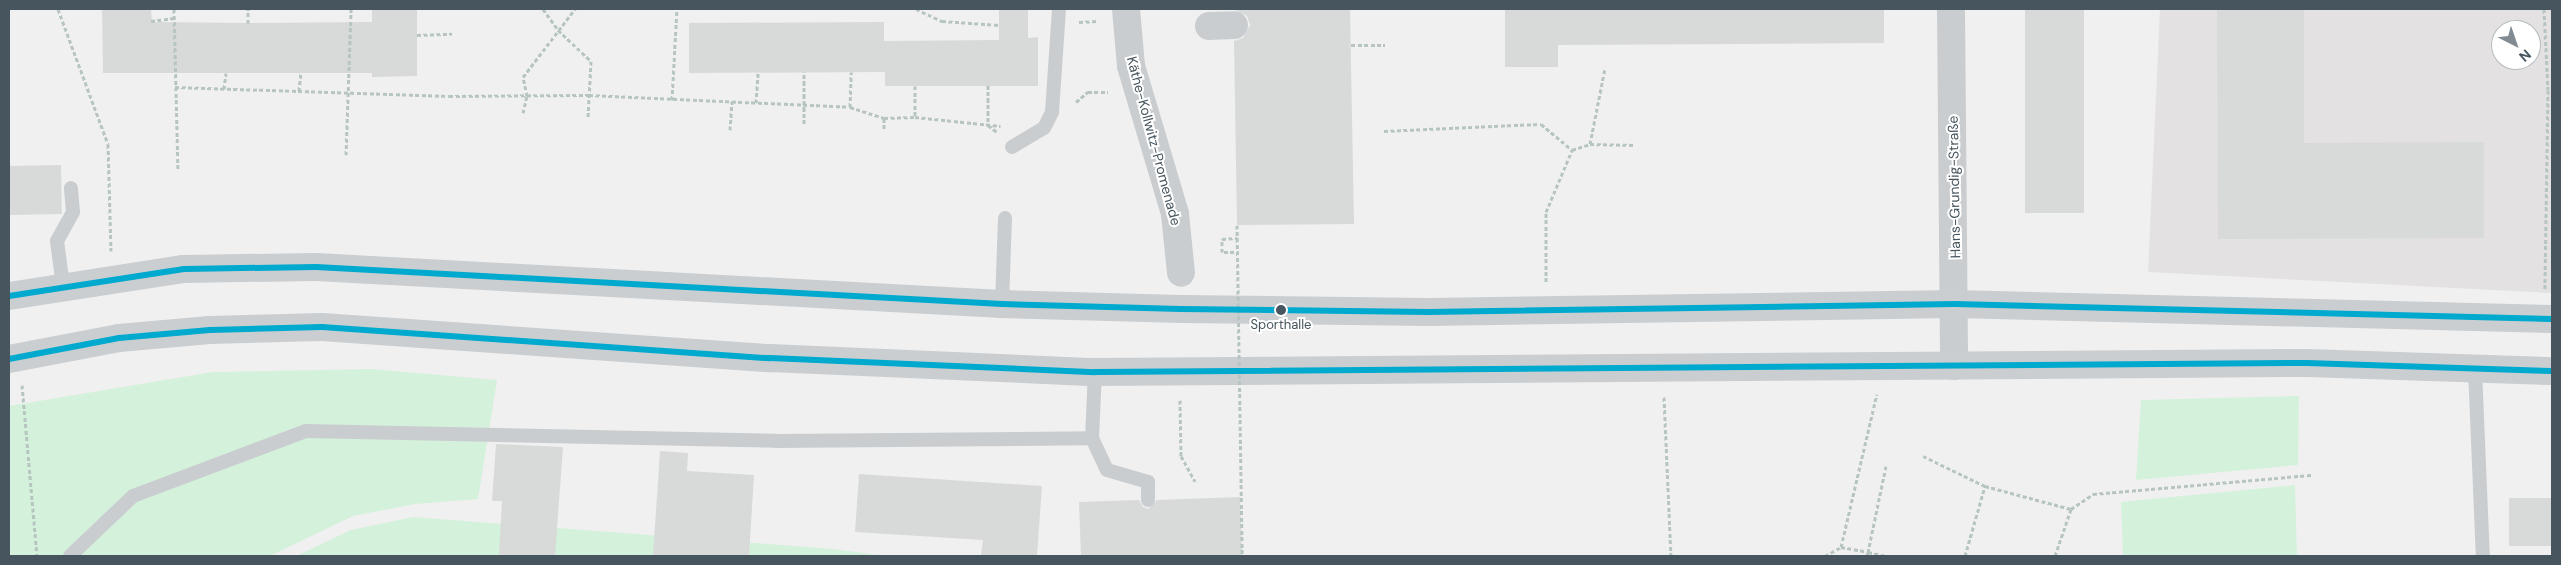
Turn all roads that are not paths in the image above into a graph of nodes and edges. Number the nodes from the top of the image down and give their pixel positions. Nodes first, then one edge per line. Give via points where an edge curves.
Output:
1 (1059, 9) edge
2 (1126, 9) edge
3 (1952, 9) edge
4 (1012, 147) road end
5 (71, 188) dead end
6 (1005, 218) dead end
7 (1181, 273) dead end
8 (63, 286) junction
9 (9, 296) edge
10 (1002, 304) junction
11 (1955, 304) junction
12 (2549, 319) edge
13 (14, 358) edge
14 (1954, 366) junction
15 (2474, 369) junction
16 (2552, 371) edge
17 (1094, 372) junction
18 (1092, 438) junction
19 (1148, 500) dead end
20 (70, 556) edge
21 (2483, 556) edge

1 - 4 lane via 1052,112 1044,128
2 - 7 street, Käthe-Kollwitz-Promenade via 1130,66 1178,226
3 - 11 street, Hans-Grundig-Straße
5 - 8 lane via 73,212 57,241
6 - 10 lane
8 - 9 street
8 - 10 street via 184,269 316,267
10 - 11 street via 1408,312
11 - 12 street
11 - 14 street, Hans-Grundig-Straße
13 - 17 street via 119,338 210,330 322,327 770,358
14 - 15 street via 2307,363
14 - 17 street
15 - 16 street
15 - 21 lane
17 - 18 lane
18 - 19 lane via 1107,470 1148,482
18 - 20 lane via 776,441 306,431 133,496

